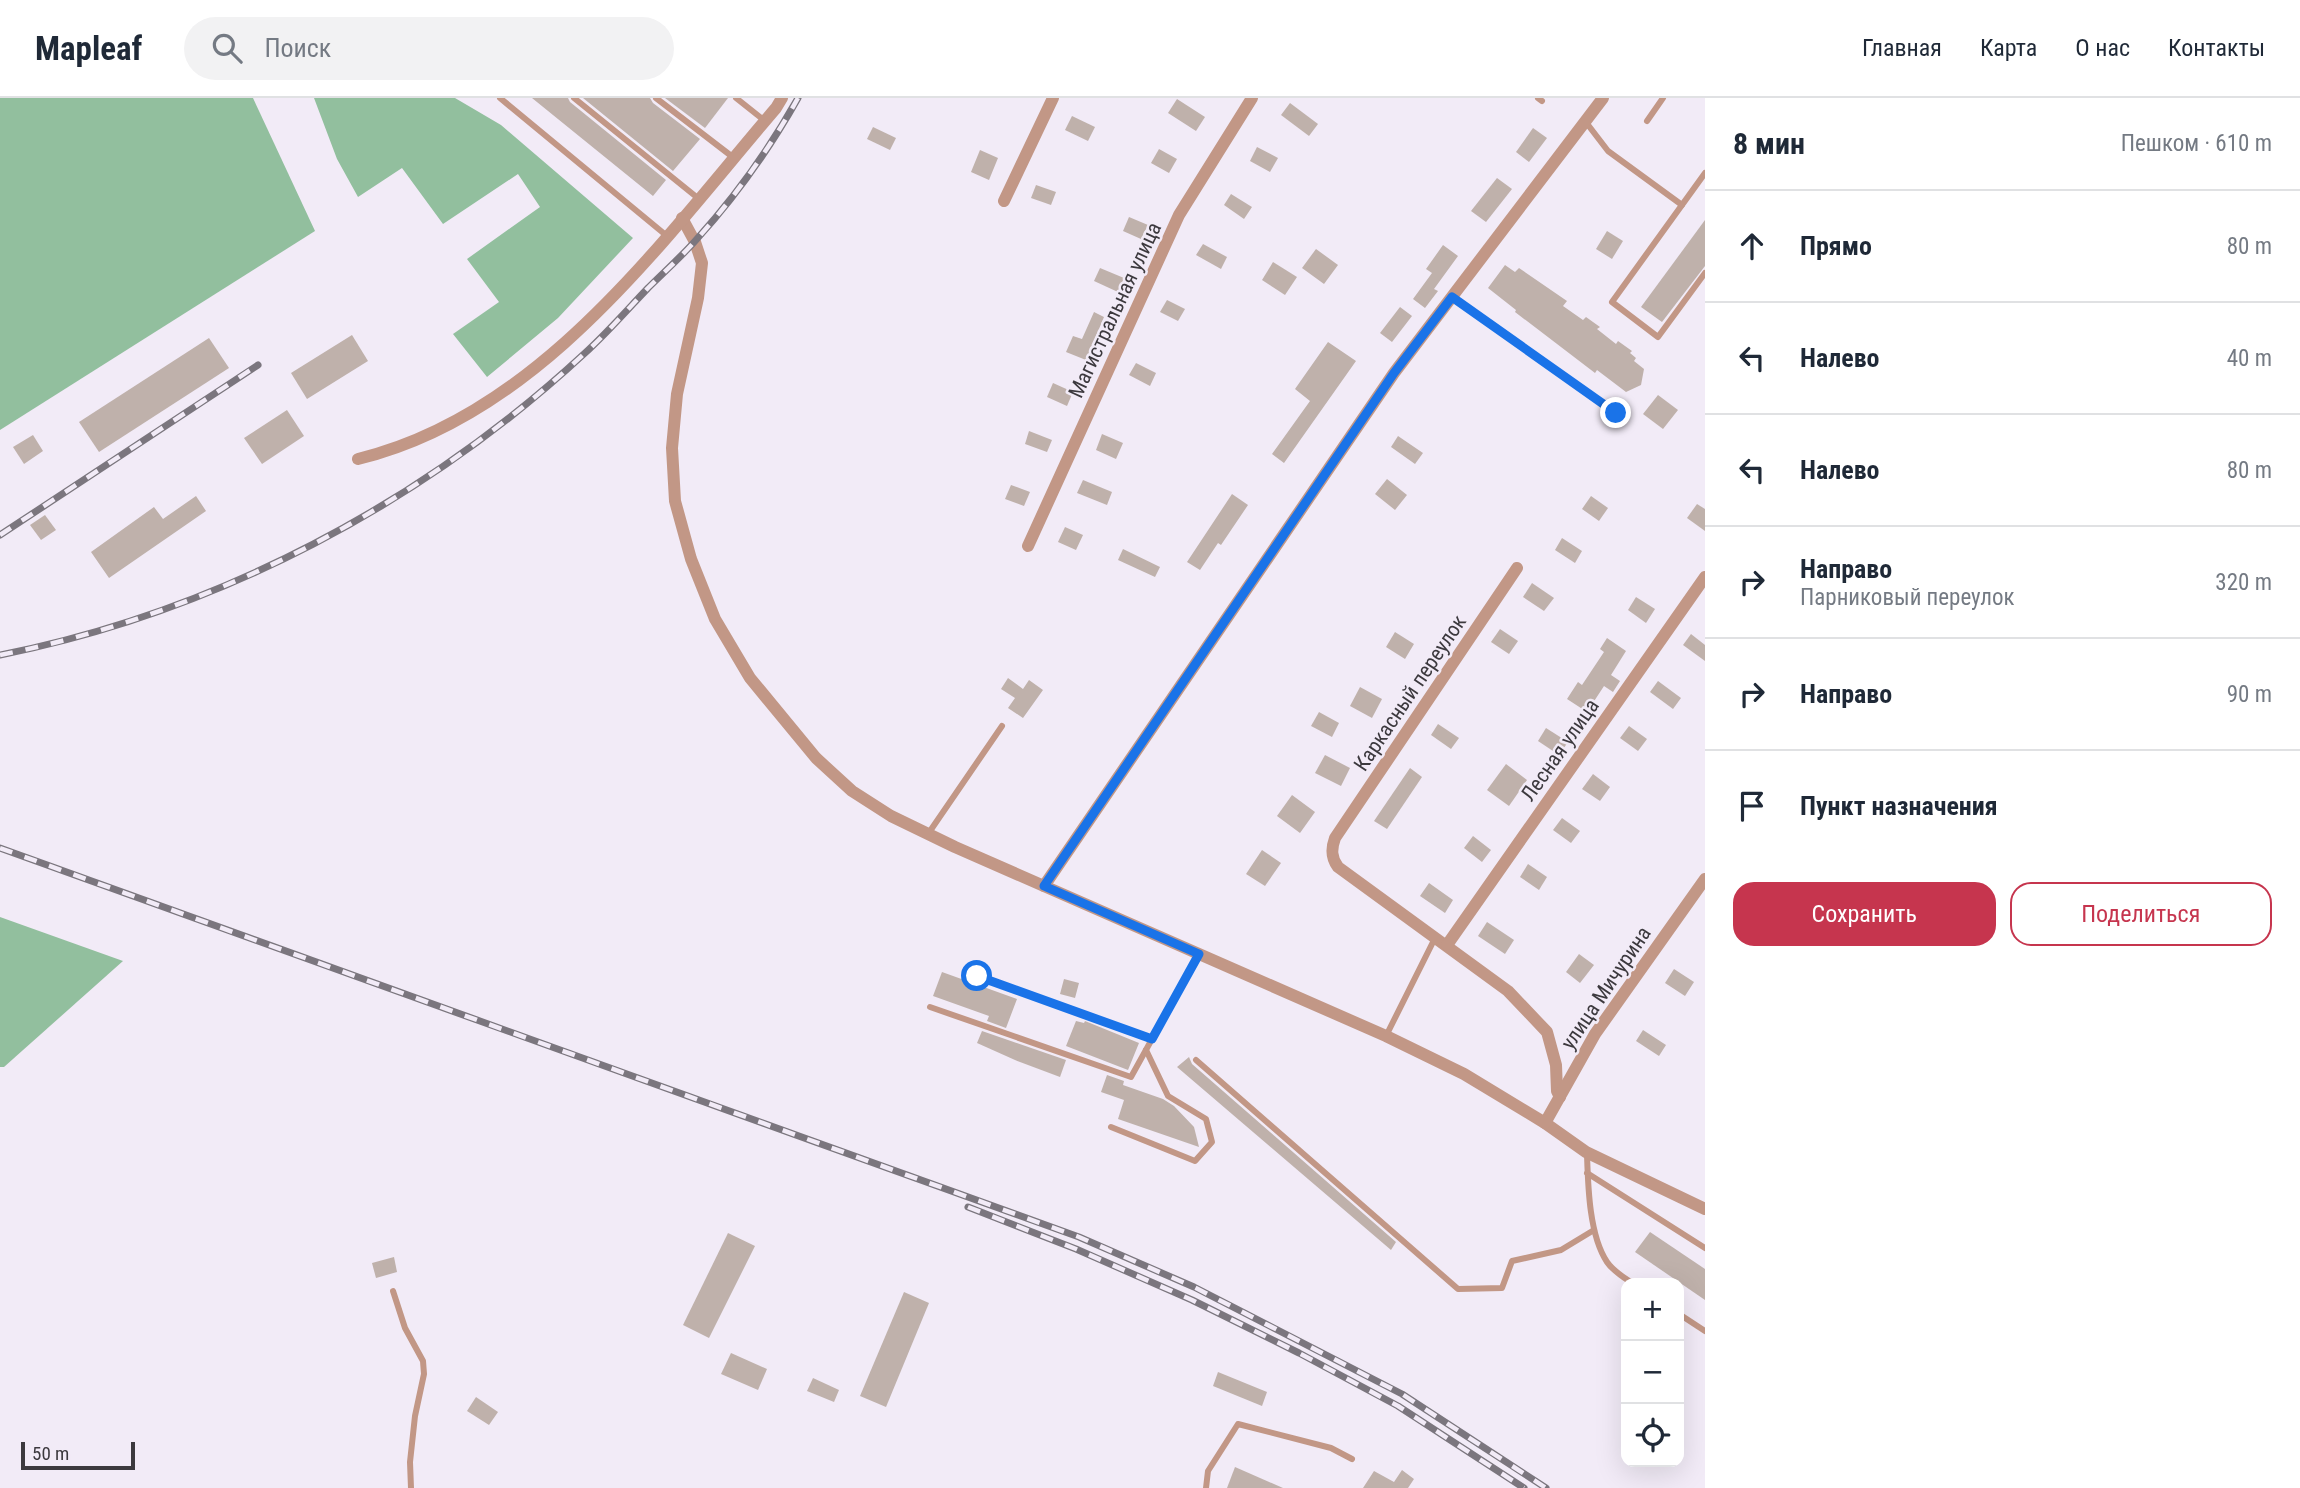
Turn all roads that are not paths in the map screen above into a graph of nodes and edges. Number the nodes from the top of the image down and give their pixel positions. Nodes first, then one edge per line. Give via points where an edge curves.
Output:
1 (500, 98) edge
2 (574, 98) edge
3 (656, 98) edge
4 (736, 98) edge
5 (782, 98) edge
6 (1053, 98) edge
7 (1252, 98) edge
8 (1603, 98) edge
9 (1663, 98) edge
10 (765, 121) junction
11 (1585, 121) junction
12 (1647, 121) dead end
13 (734, 158) junction
14 (1705, 173) edge
15 (699, 199) junction
16 (1004, 201) dead end
17 (1682, 205) junction
18 (682, 218) junction
19 (667, 236) junction
20 (1705, 273) edge
21 (1452, 297) junction
22 (1616, 413) dead end
23 (358, 459) dead end
24 (1028, 547) dead end
25 (1517, 568) dead end
26 (1705, 577) edge
27 (1002, 726) dead end
28 (928, 834) junction
29 (1705, 879) edge
30 (1044, 886) junction
31 (1435, 937) junction
32 (1447, 945) junction
33 (1199, 954) junction
34 (977, 976) dead end
35 (930, 1007) dead end
36 (1386, 1036) junction
37 (1152, 1039) junction
38 (1146, 1050) junction
39 (1196, 1060) dead end
40 (1560, 1097) junction
41 (1545, 1123) junction
42 (1111, 1128) dead end
43 (1586, 1152) junction
44 (1587, 1173) junction
45 (1705, 1209) edge
46 (1594, 1230) junction
47 (1705, 1248) edge
48 (1624, 1278) edge
49 (393, 1291) dead end
50 (1684, 1317) edge
51 (1705, 1331) edge
52 (1352, 1459) dead end
53 (411, 1488) edge
54 (1206, 1488) edge

1 - 19 lane
2 - 15 lane
3 - 13 lane
4 - 10 lane
5 - 10 street
6 - 16 street
7 - 24 street, Магистральная улица via 1179,215
8 - 11 street
9 - 12 lane
10 - 13 street
11 - 17 lane via 1608,151
11 - 21 street
13 - 15 street
14 - 17 lane
15 - 18 street
17 - 20 lane via 1612,302 1658,337
18 - 19 street
18 - 28 street via 702,263 677,394 672,448 675,501 710,607 750,678 816,758 852,791
19 - 23 street via 579,330 522,379 421,439
21 - 22 lane
21 - 30 street via 1394,373
25 - 31 street, Каркасный переулок via 1335,838 1332,854 1338,867
26 - 32 street, Лесная улица
27 - 28 lane
28 - 30 street
29 - 40 street, улица Мичурина via 1595,1034
30 - 33 street
31 - 32 street
31 - 36 lane
32 - 40 street via 1507,990 1547,1032
33 - 36 street
33 - 37 lane
34 - 37 lane
35 - 38 lane via 1131,1077
36 - 41 street via 1464,1074
37 - 38 lane
38 - 42 lane via 1168,1096 1206,1119 1212,1142 1195,1161
39 - 46 lane via 1458,1289 1502,1288 1513,1261 1561,1250
40 - 41 street, улица Мичурина
41 - 43 street
43 - 44 lane
43 - 45 street
44 - 46 lane
44 - 47 lane
46 - 48 lane via 1606,1261
49 - 53 lane via 405,1328 423,1361
50 - 51 lane
52 - 54 lane via 1331,1448 1238,1424 1208,1471

